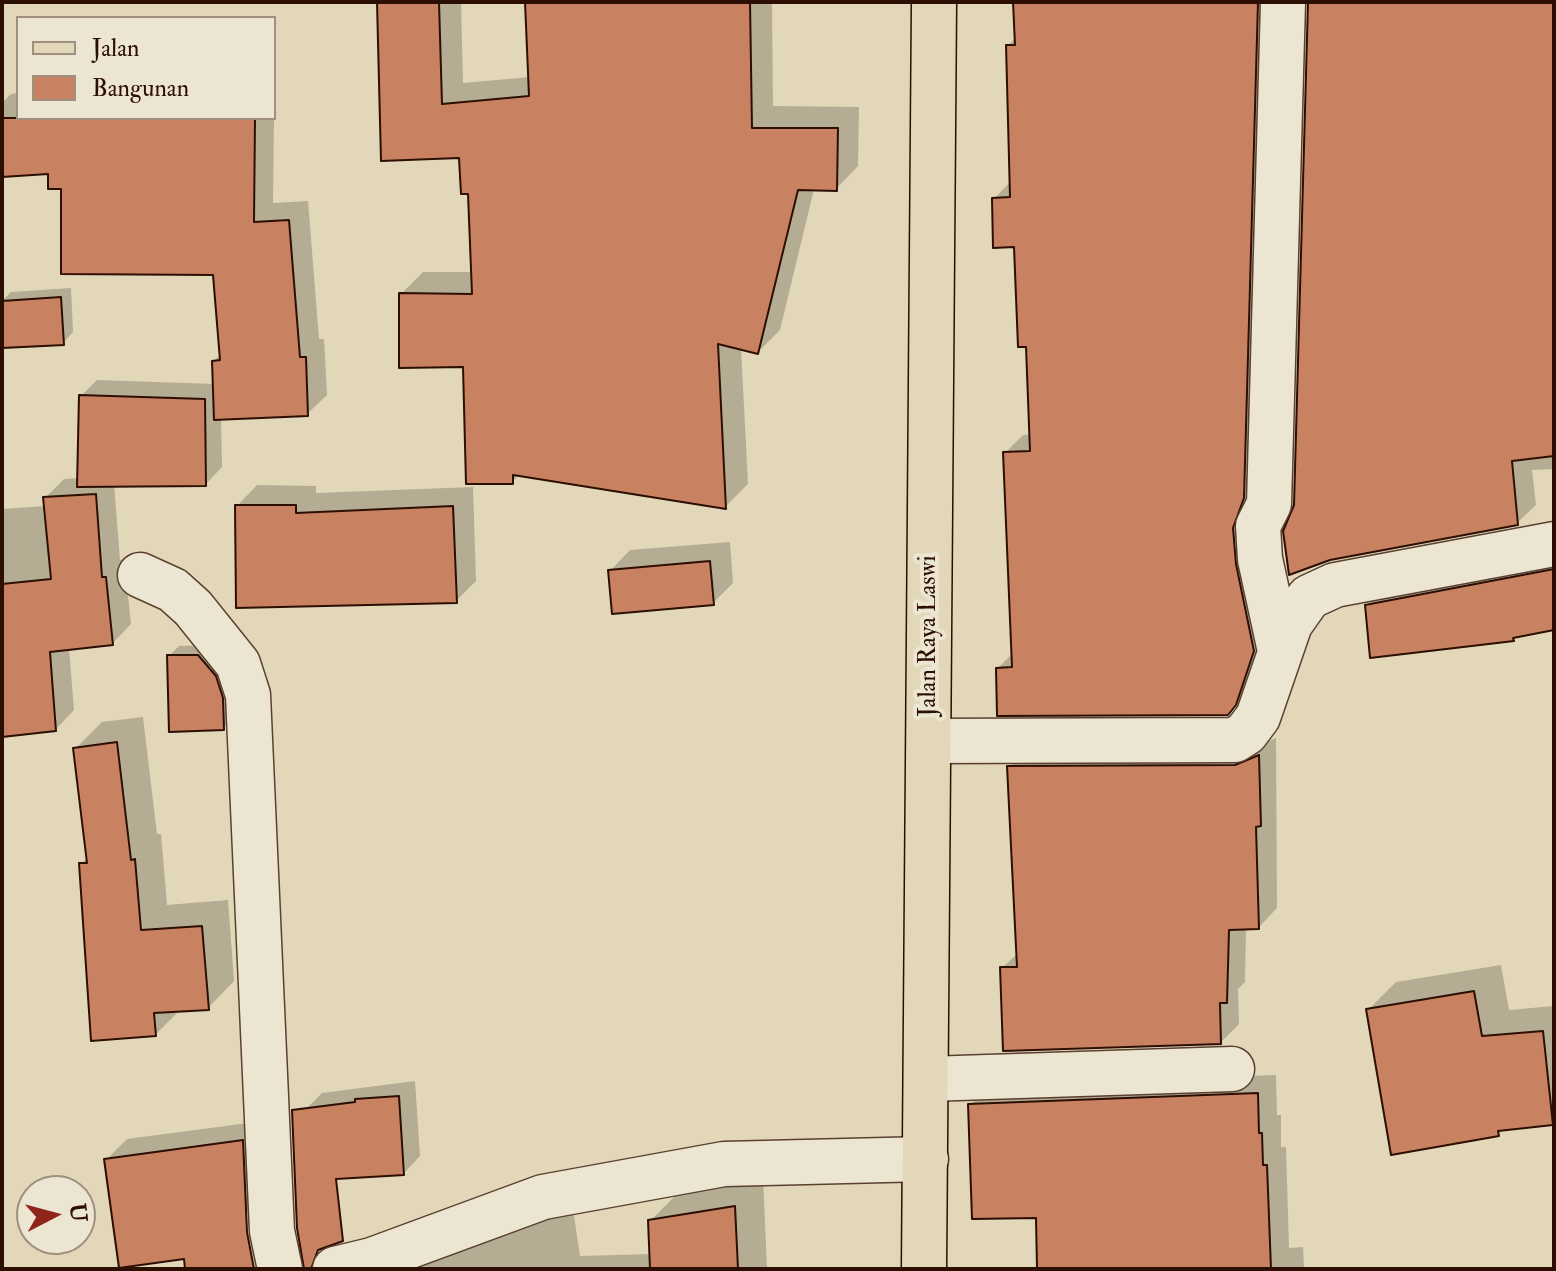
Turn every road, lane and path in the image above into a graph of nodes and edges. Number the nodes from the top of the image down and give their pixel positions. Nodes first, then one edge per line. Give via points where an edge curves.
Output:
1 (934, 2) edge
2 (1283, 2) edge
3 (1554, 544) edge
4 (140, 575) dead end
5 (1280, 651) junction
6 (929, 741) junction
7 (1232, 1069) dead end
8 (927, 1079) junction
9 (926, 1159) junction
10 (280, 1269) edge
11 (335, 1269) edge
12 (924, 1269) edge

1 - 6 main road, Jalan Raya Laswi
2 - 5 street via 1269,504 1258,526
3 - 5 street via 1335,585 1309,597
4 - 10 street via 173,590 193,608 238,664 248,695 272,1231
5 - 6 street via 1258,717 1235,740
6 - 8 main road, Jalan Raya Laswi
7 - 8 street
8 - 9 main road, Jalan Raya Laswi
9 - 11 street via 724,1164 633,1180 543,1197
9 - 12 main road, Jalan Raya Laswi

